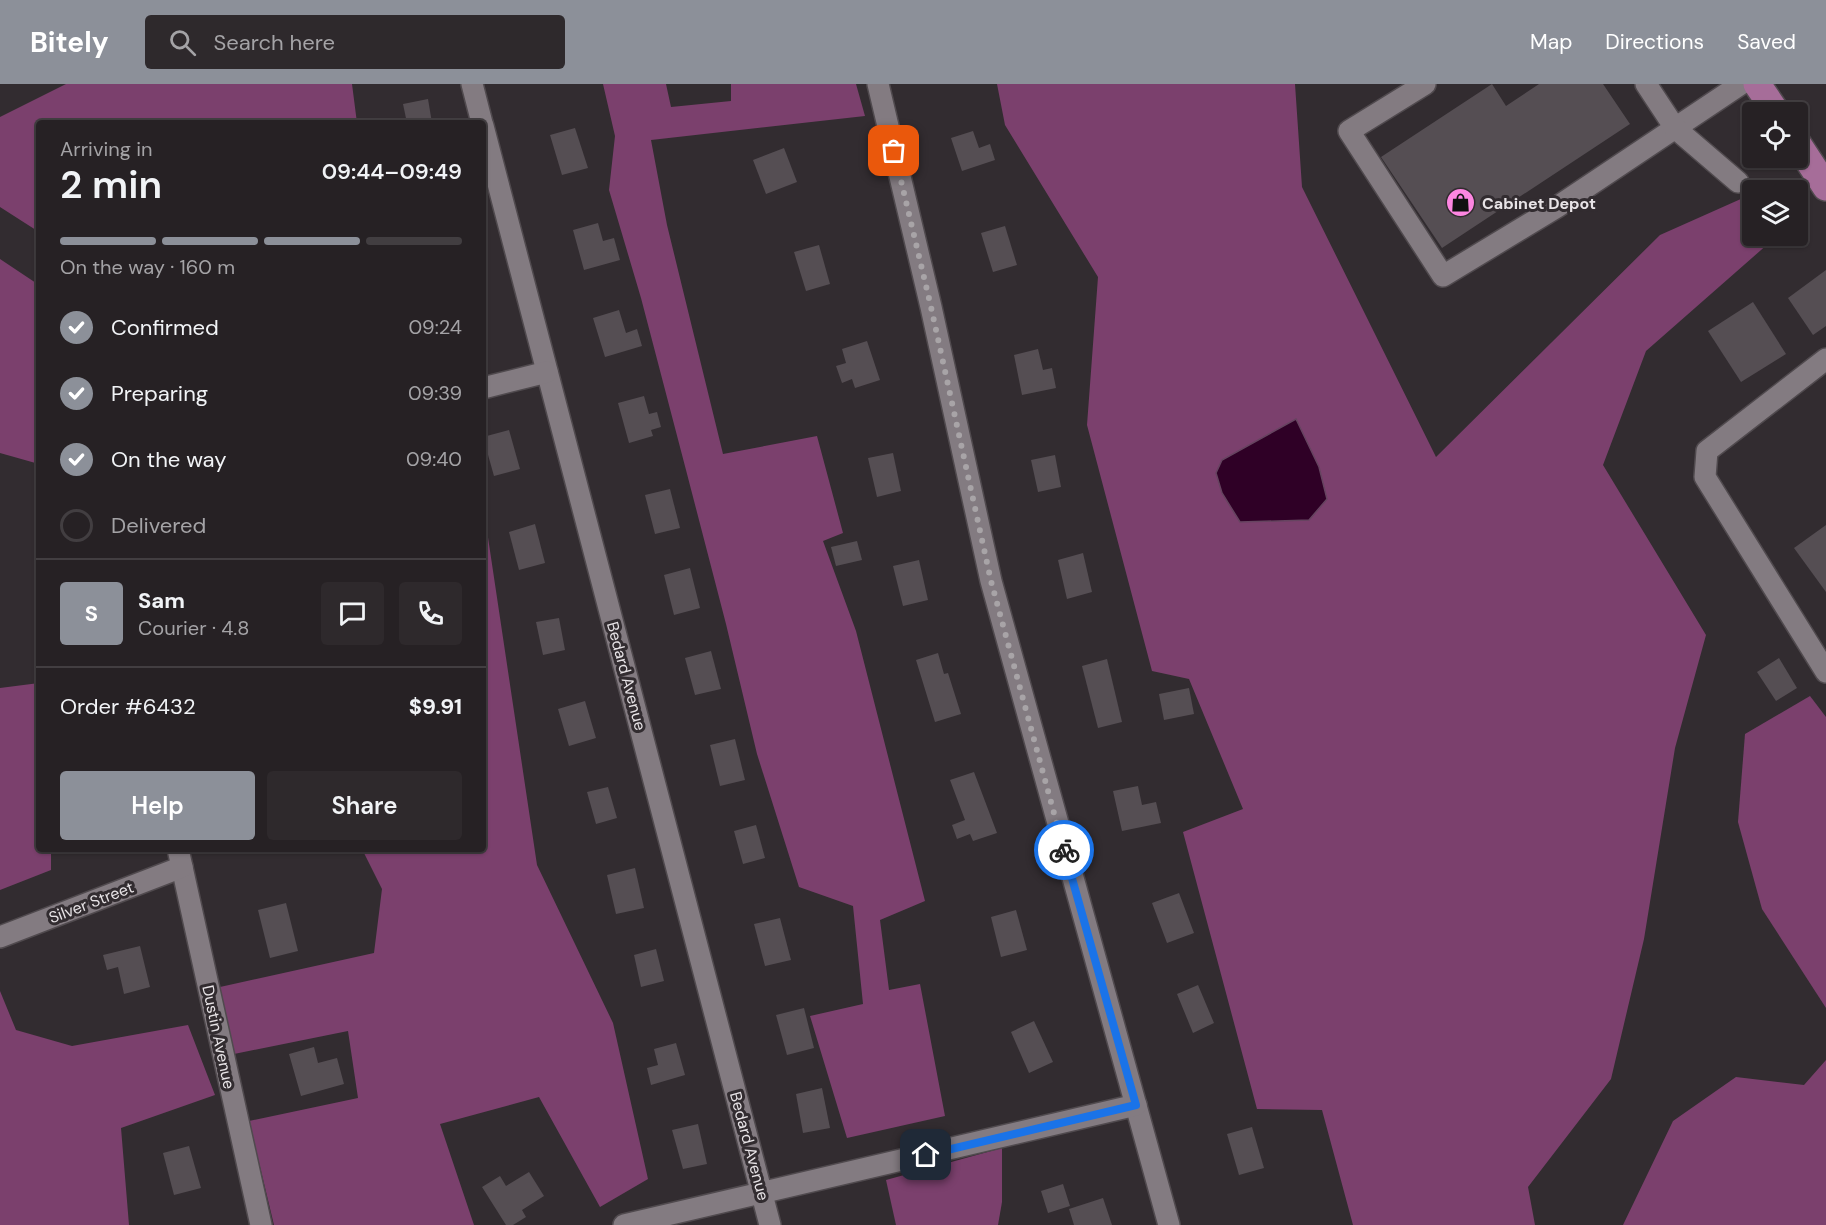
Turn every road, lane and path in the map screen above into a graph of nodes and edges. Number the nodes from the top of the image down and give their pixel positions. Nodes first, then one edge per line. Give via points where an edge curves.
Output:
1 (472, 84) edge
2 (878, 84) edge
3 (1425, 84) edge
4 (1646, 84) edge
5 (1741, 84) edge
6 (1757, 84) edge
7 (1404, 90) edge
8 (1769, 102) edge
9 (482, 120) edge
10 (1675, 128) junction
11 (486, 137) edge
12 (1808, 160) edge
13 (1738, 182) dead end
14 (1826, 187) edge
15 (1826, 359) edge
16 (547, 372) junction
17 (486, 387) edge
18 (1820, 648) edge
19 (1826, 672) edge
20 (180, 858) edge
21 (0, 937) edge
22 (1136, 1105) junction
23 (762, 1194) junction
24 (261, 1225) edge
25 (624, 1225) edge
26 (770, 1225) edge
27 (1169, 1225) edge

1 - 9 street, Bedard Avenue
2 - 22 street via 993,592
3 - 7 street
4 - 10 street
5 - 10 street
6 - 8 main road
7 - 10 street via 1349,131 1443,276 1557,207
10 - 13 street
11 - 16 street, Bedard Avenue
12 - 14 main road
15 - 18 street via 1707,451 1705,477
16 - 17 street
16 - 23 street, Bedard Avenue
18 - 19 street
20 - 21 street, Silver Street
20 - 24 street, Dustin Avenue
22 - 23 street
22 - 27 street
23 - 25 street
23 - 26 street, Bedard Avenue

